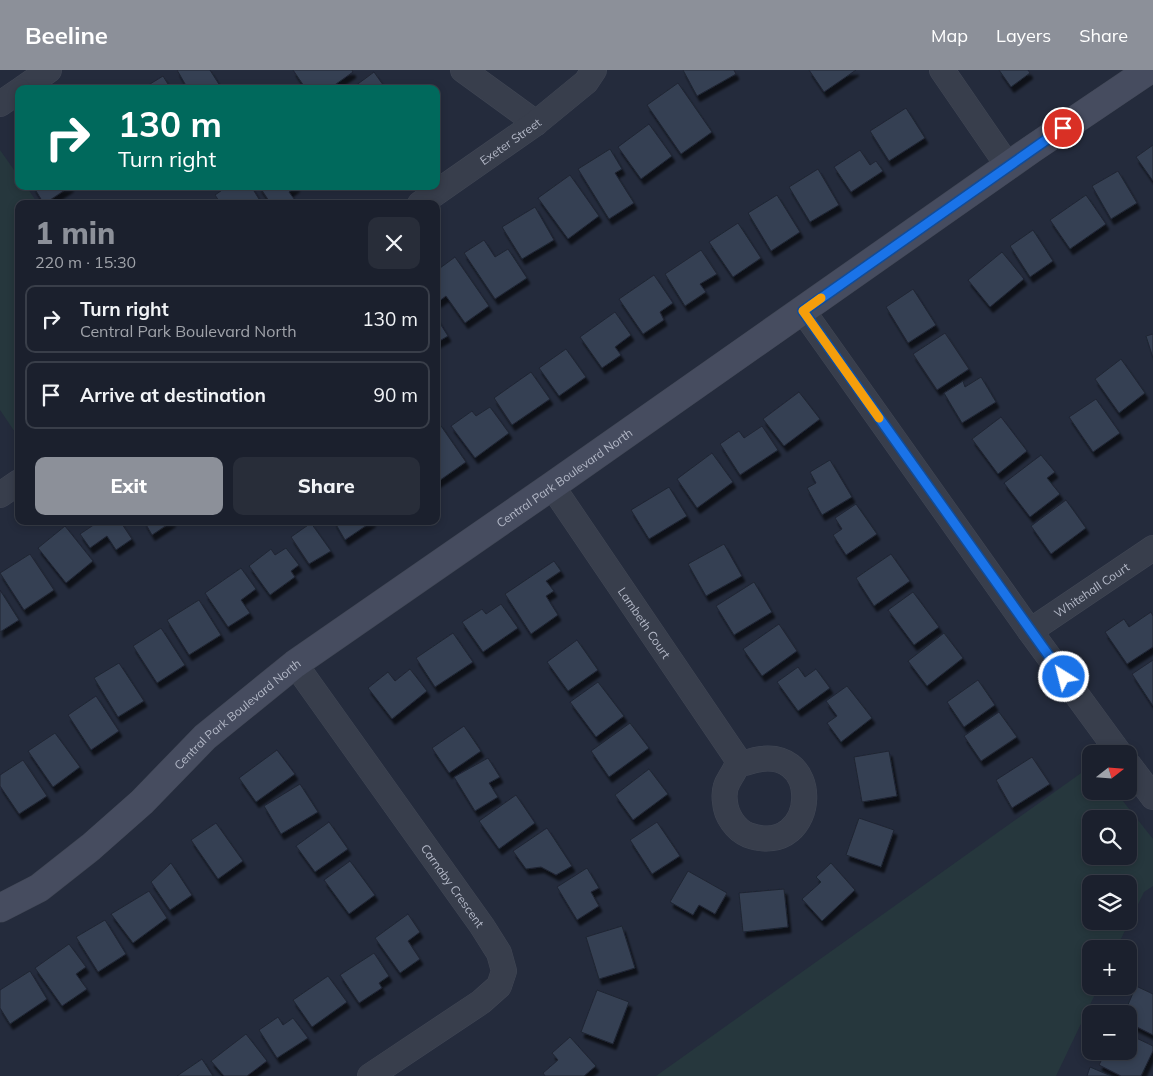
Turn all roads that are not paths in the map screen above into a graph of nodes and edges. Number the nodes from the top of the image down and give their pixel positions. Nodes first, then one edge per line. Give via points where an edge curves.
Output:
1 (49, 70) edge
2 (463, 70) edge
3 (594, 70) edge
4 (942, 70) edge
5 (1148, 70) edge
6 (28, 85) edge
7 (15, 94) edge
8 (0, 104) edge
9 (536, 123) junction
10 (1008, 166) junction
11 (426, 200) edge
12 (803, 311) junction
13 (15, 485) edge
14 (552, 486) junction
15 (0, 495) edge
16 (1153, 548) edge
17 (1030, 631) junction
18 (295, 664) junction
19 (1113, 745) edge
20 (738, 760) dead end
21 (1138, 777) edge
22 (1153, 797) edge
23 (0, 908) edge
24 (370, 1076) edge

1 - 6 street
2 - 9 street
3 - 9 street, Exeter Street via 586,82
4 - 10 street
5 - 10 street, Central Park Boulevard North
7 - 8 street
9 - 11 street, Exeter Street
10 - 12 street, Central Park Boulevard North
12 - 14 street, Central Park Boulevard North
12 - 17 street
13 - 15 street
14 - 18 street, Central Park Boulevard North
14 - 20 street, Lambeth Court
16 - 17 street, Whitehall Court
17 - 19 street
18 - 23 street, Central Park Boulevard North via 205,737 142,802 91,847 39,888
18 - 24 street, Carnaby Crescent via 482,926 500,953 504,971 500,986 481,1002
21 - 22 street

